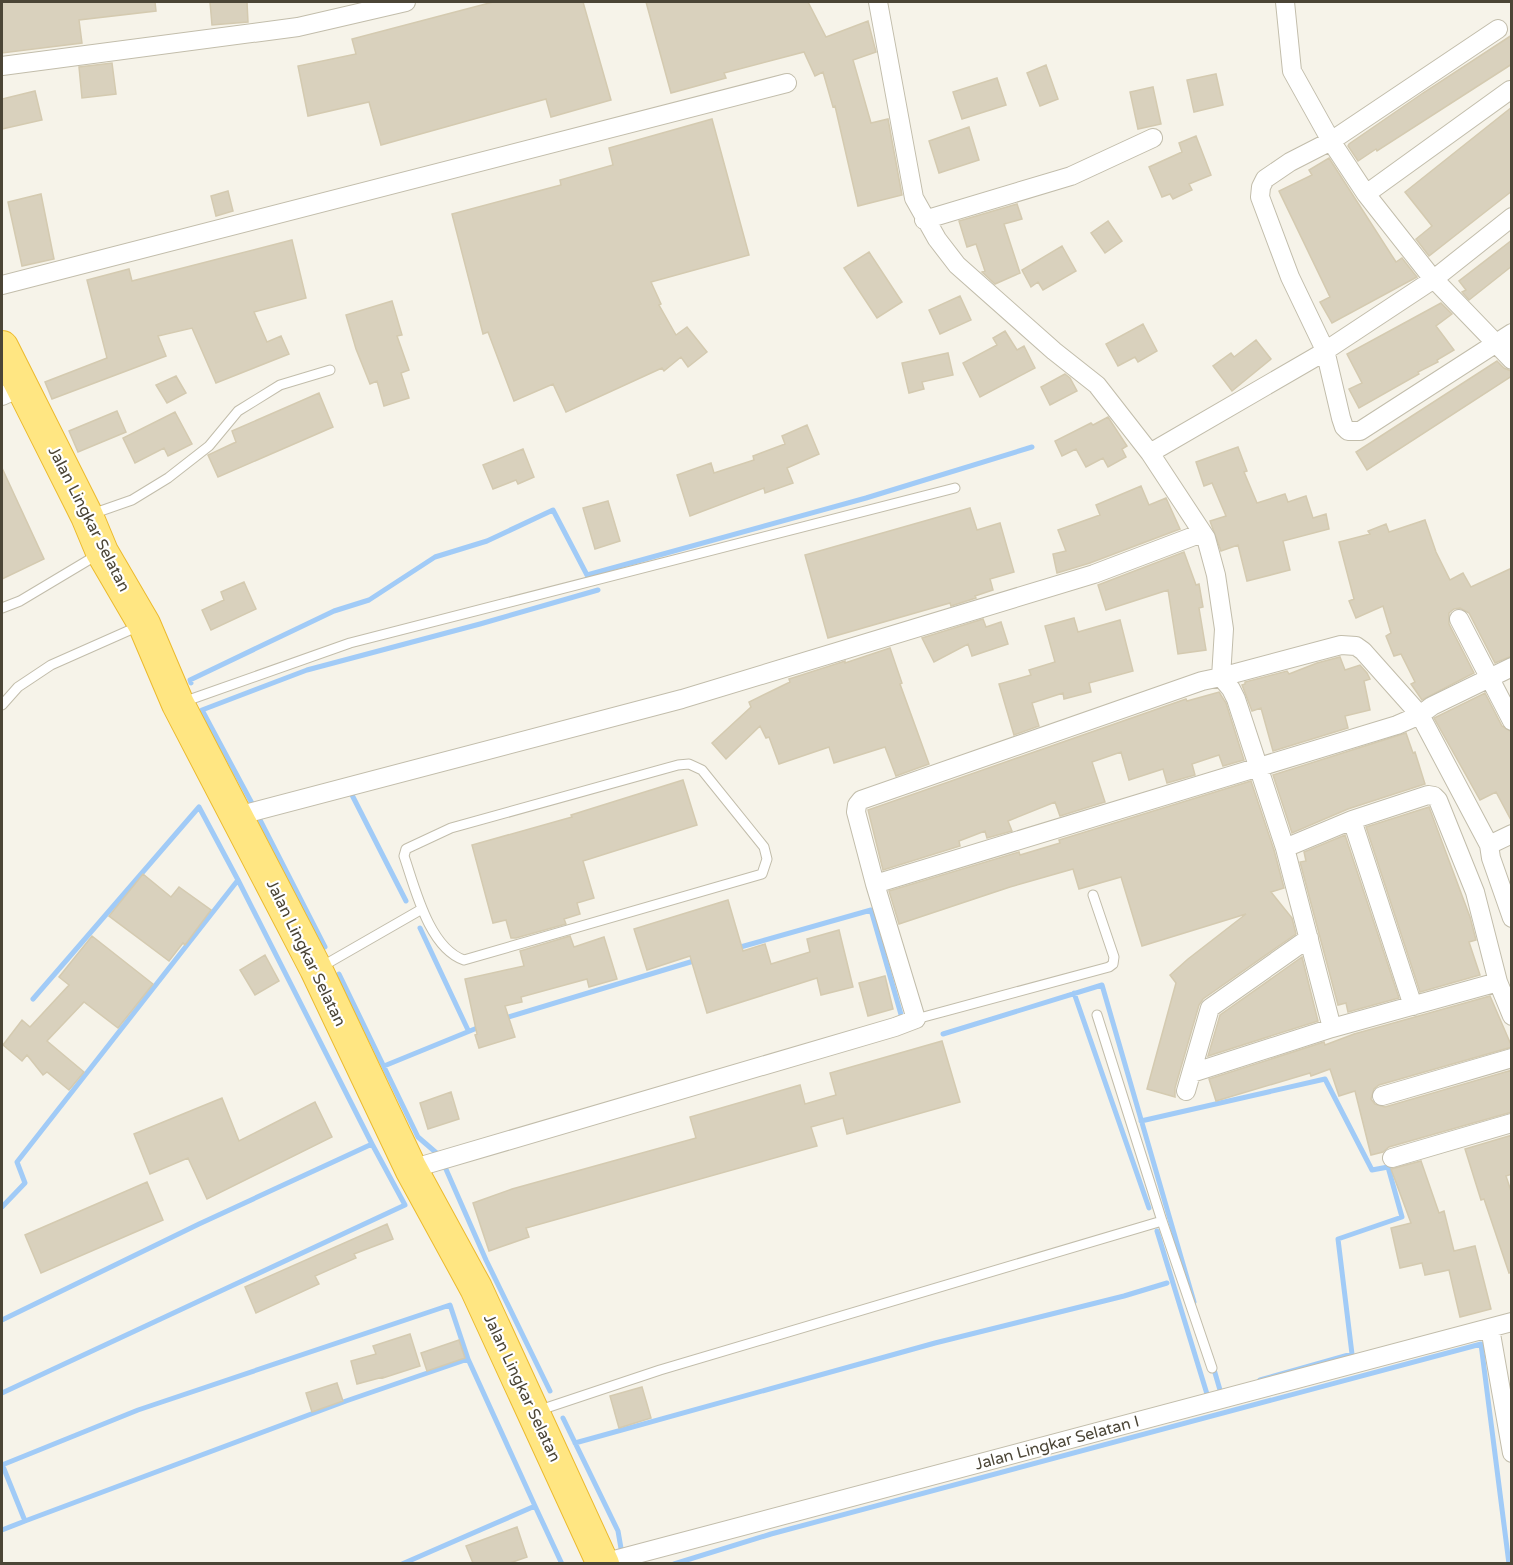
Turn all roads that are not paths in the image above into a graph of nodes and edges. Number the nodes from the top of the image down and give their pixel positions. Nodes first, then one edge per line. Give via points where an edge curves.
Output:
1 (406, 2) edge
2 (878, 2) edge
3 (1285, 2) edge
4 (1498, 29) dead end
5 (2, 66) edge
6 (787, 82) dead end
7 (1510, 90) dead end
8 (1153, 138) dead end
9 (1331, 141) junction
10 (1366, 194) junction
11 (1512, 217) edge
12 (924, 220) junction
13 (1434, 279) junction
14 (2, 285) edge
15 (1512, 333) edge
16 (1495, 343) junction
17 (2, 347) edge
18 (1316, 356) junction
19 (1512, 360) edge
20 (330, 370) dead end
21 (12, 391) edge
22 (1150, 453) junction
23 (955, 489) dead end
24 (87, 516) junction
25 (1202, 533) junction
26 (102, 552) junction
27 (2, 608) edge
28 (1459, 619) dead end
29 (144, 624) junction
30 (1512, 667) edge
31 (1221, 677) junction
32 (1490, 678) junction
33 (178, 704) junction
34 (2, 705) edge
35 (1417, 716) junction
36 (1512, 721) edge
37 (1257, 767) junction
38 (237, 816) junction
39 (1352, 820) junction
40 (1512, 834) edge
41 (1489, 845) junction
42 (1285, 848) junction
43 (875, 884) junction
44 (1093, 894) dead end
45 (422, 909) junction
46 (1512, 918) edge
47 (1309, 938) junction
48 (316, 969) junction
49 (1497, 982) junction
50 (1413, 1006) junction
51 (1097, 1015) dead end
52 (1512, 1016) edge
53 (915, 1019) junction
54 (1332, 1028) junction
55 (1512, 1058) edge
56 (1192, 1073) junction
57 (1186, 1091) dead end
58 (1382, 1096) dead end
59 (1512, 1123) edge
60 (1392, 1158) dead end
61 (411, 1169) junction
62 (1162, 1221) junction
63 (1512, 1322) edge
64 (1490, 1328) junction
65 (1212, 1368) dead end
66 (532, 1413) junction
67 (1512, 1454) edge
68 (603, 1563) edge

1 - 5 street via 298,27
2 - 12 street via 914,198
3 - 9 street via 1292,71
4 - 9 street
6 - 14 street
7 - 10 street
8 - 12 street via 1071,176
9 - 10 street
9 - 18 street via 1265,179 1260,196
10 - 13 street
11 - 13 street
12 - 22 street via 957,265 1097,385
13 - 16 street
13 - 18 street
15 - 16 street
16 - 18 street via 1353,432 1344,427
16 - 19 street
17 - 21 highway, Jalan Lingkar Selatan
18 - 22 street
20 - 24 lane via 280,385 238,411 209,446 168,478 132,500
21 - 24 highway, Jalan Lingkar Selatan
22 - 25 street
23 - 33 lane via 350,643
24 - 26 highway, Jalan Lingkar Selatan
25 - 31 street via 1216,575 1224,629
25 - 38 street via 1094,574 682,699
26 - 27 lane
26 - 29 highway, Jalan Lingkar Selatan
28 - 32 street
29 - 33 highway, Jalan Lingkar Selatan
29 - 34 lane via 51,665 18,687
30 - 32 street
31 - 35 street via 1349,644 1363,651
31 - 37 street via 1236,699
31 - 43 street via 861,800 856,812
32 - 35 street
32 - 36 street
33 - 38 highway, Jalan Lingkar Selatan
35 - 37 street
35 - 41 street
37 - 42 street
37 - 43 street
38 - 48 highway, Jalan Lingkar Selatan
39 - 42 street
39 - 49 street via 1428,795 1438,800 1475,892
39 - 50 street
40 - 41 street
41 - 46 street
42 - 47 street
43 - 53 street
44 - 53 lane via 1114,957 1109,967
45 - 45 lane via 404,856 406,849 451,828 678,765 689,764 702,770 764,847 767,860 762,874 464,960 453,956
45 - 48 lane
47 - 54 street
47 - 56 street via 1209,1008
48 - 61 highway, Jalan Lingkar Selatan
49 - 50 street
49 - 52 street
50 - 54 street
51 - 62 lane
53 - 61 street
54 - 56 street
55 - 58 street
56 - 57 street
59 - 60 street
61 - 66 highway, Jalan Lingkar Selatan via 476,1288
62 - 65 lane
62 - 66 lane via 660,1370
63 - 64 street, Jalan Lingkar Selatan I
64 - 67 street
64 - 68 street, Jalan Lingkar Selatan I
66 - 68 highway, Jalan Lingkar Selatan

